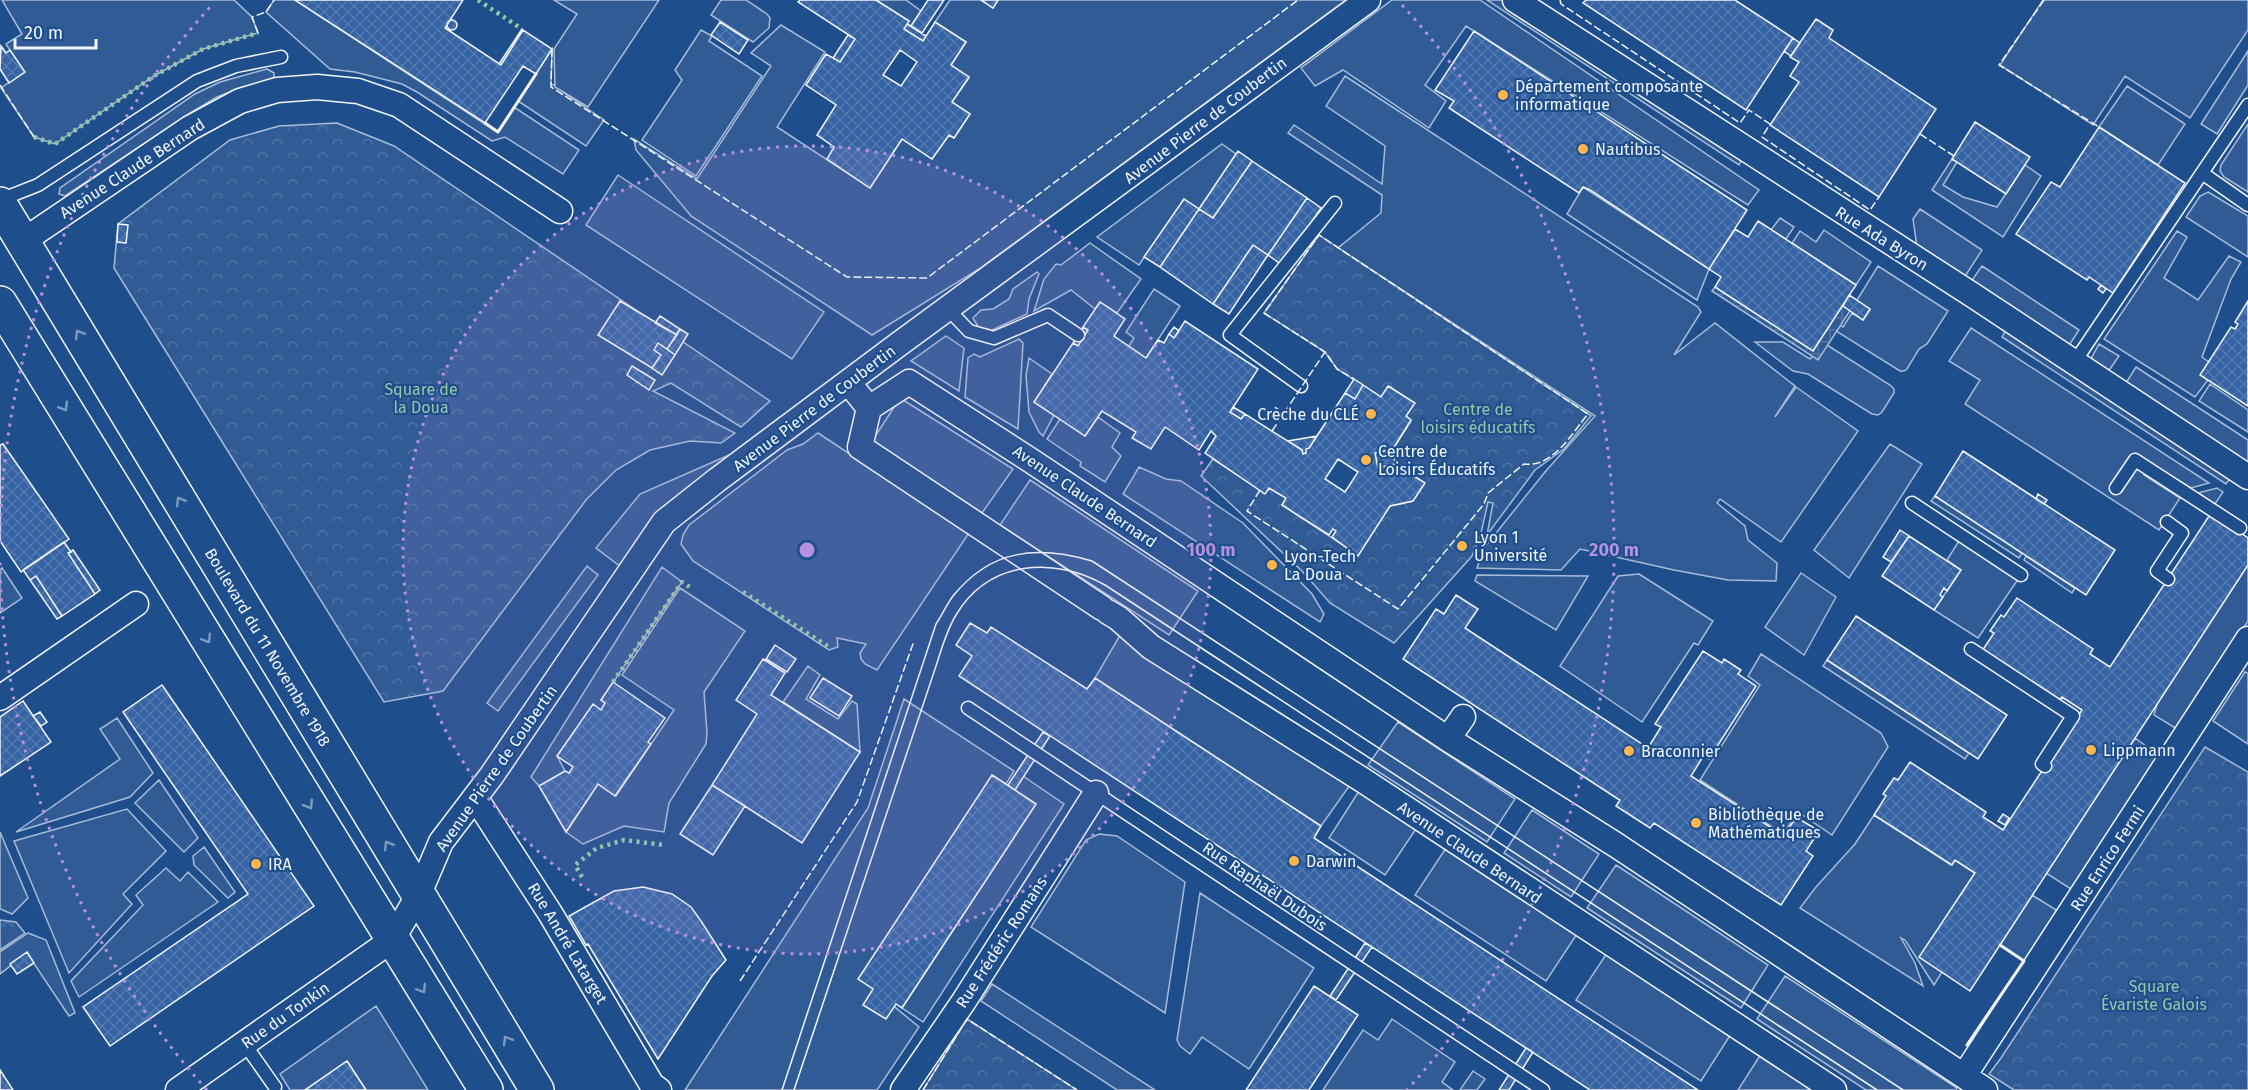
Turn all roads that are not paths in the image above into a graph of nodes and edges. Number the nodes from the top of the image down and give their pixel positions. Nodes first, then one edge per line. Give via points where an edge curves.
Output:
1 (1368, 0) edge
2 (1515, 0) edge
3 (281, 57) dead end
4 (2248, 105) edge
5 (2202, 173) junction
6 (0, 202) edge
7 (1335, 203) dead end
8 (2248, 205) edge
9 (560, 211) dead end
10 (12, 249) edge
11 (0, 303) edge
12 (948, 309) junction
13 (1078, 335) dead end
14 (2074, 363) junction
15 (848, 382) junction
16 (1301, 386) dead end
17 (869, 408) junction
18 (2248, 477) edge
19 (2116, 488) dead end
20 (1912, 503) dead end
21 (2167, 522) dead end
22 (2241, 528) dead end
23 (2021, 575) dead end
24 (2168, 579) dead end
25 (136, 604) dead end
26 (2248, 639) edge
27 (1971, 649) dead end
28 (0, 698) edge
29 (968, 708) dead end
30 (1463, 717) dead end
31 (1448, 739) junction
32 (2045, 766) dead end
33 (1096, 793) junction
34 (474, 797) junction
35 (418, 896) junction
36 (392, 939) junction
37 (244, 1044) junction
38 (1964, 1076) junction
39 (274, 1089) edge
40 (178, 1090) edge
41 (486, 1090) edge
42 (537, 1090) edge
43 (659, 1090) edge
44 (903, 1090) edge
45 (1544, 1090) edge
46 (1834, 1090) edge
47 (1985, 1090) edge

1 - 12 street, Avenue Pierre de Coubertin
2 - 14 street, Rue Ada Byron
3 - 6 lane via 236,66 197,81 38,185
4 - 5 lane
5 - 8 lane
5 - 14 lane
6 - 10 street, Boulevard du 11 Novembre 1918
7 - 16 lane via 1230,335
9 - 10 street, Avenue Claude Bernard via 399,105 358,91 317,87 277,90 240,101 190,128
35 -> 10 street, Boulevard du 11 Novembre 1918
11 -> 36 street
12 - 13 lane via 969,331 994,338 1048,315
12 - 15 street, Avenue Pierre de Coubertin
14 - 18 street, Rue Ada Byron
15 - 17 street
15 - 34 street, Avenue Pierre de Coubertin via 664,522
17 - 31 street, Avenue Claude Bernard via 909,382
17 - 46 street, Avenue Claude Bernard via 860,447 1118,618 1150,647 1361,779
19 - 22 lane via 2135,460
20 - 23 lane
21 - 24 lane via 2182,533 2157,571
25 - 28 street
26 - 38 street, Rue Enrico Fermi
27 - 32 lane via 2073,716 2042,764
29 - 33 lane, Rue Raphaël Dubois
30 - 31 street
31 - 38 street, Avenue Claude Bernard
33 - 44 street, Rue Frédéric Romans
33 - 45 lane, Rue Raphaël Dubois
34 - 35 street, Avenue Pierre de Coubertin via 441,842
34 - 43 street, Rue André Latarget via 540,897 652,1085
35 - 36 street, Avenue Pierre de Coubertin
42 -> 35 street, Boulevard du 11 Novembre 1918
36 - 37 street, Rue du Tonkin
36 -> 41 street
37 - 39 lane
37 - 40 street, Rue du Tonkin
38 - 47 street, Avenue Claude Bernard

